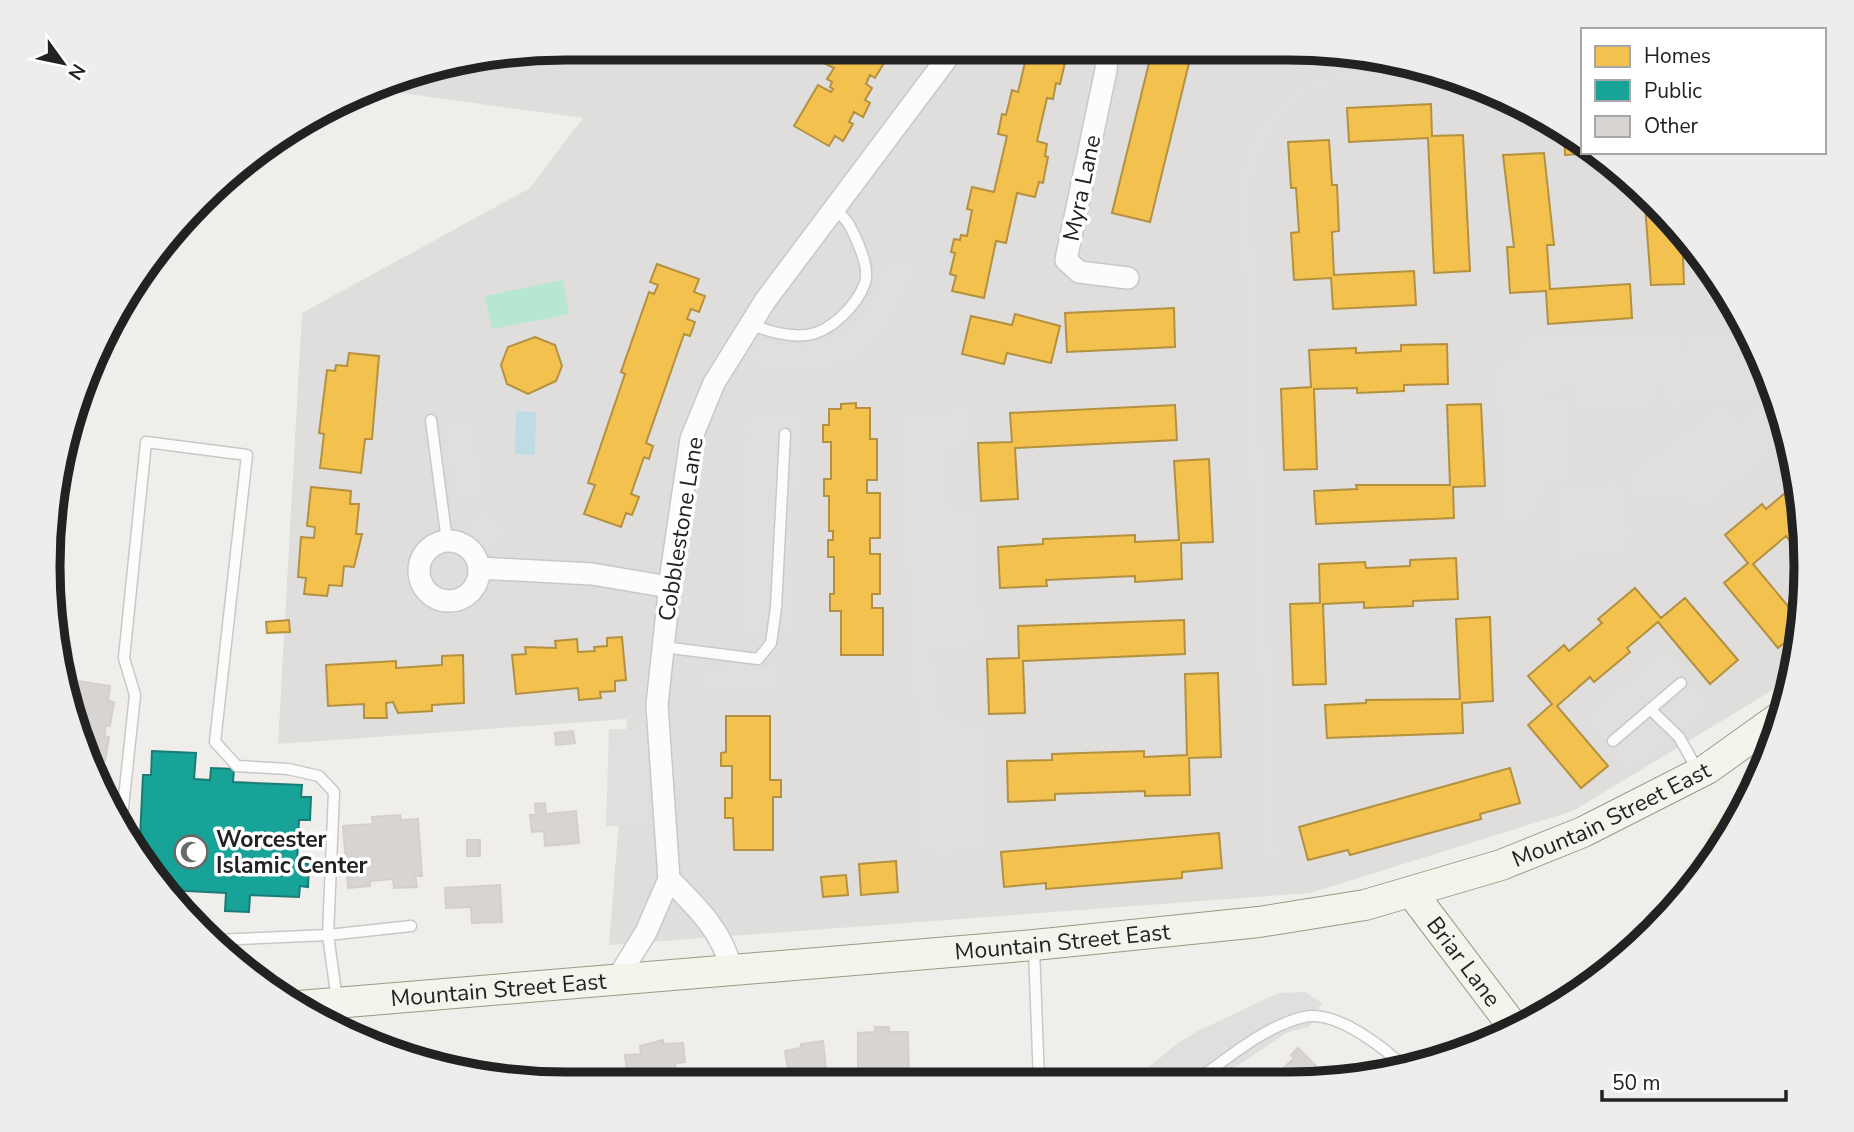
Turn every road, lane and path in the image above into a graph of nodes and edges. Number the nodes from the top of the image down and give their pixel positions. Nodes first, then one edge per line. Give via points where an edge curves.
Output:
1 (946, 60) edge
2 (1107, 60) edge
3 (832, 208) junction
4 (1128, 278) dead end
5 (750, 324) junction
6 (431, 420) dead end
7 (785, 434) dead end
8 (447, 541) junction
9 (479, 568) junction
10 (669, 587) junction
11 (663, 647) junction
12 (1681, 683) dead end
13 (1650, 709) junction
14 (1769, 724) edge
15 (1613, 741) dead end
16 (1699, 773) junction
17 (123, 811) edge
18 (669, 879) junction
19 (1412, 893) junction
20 (411, 926) dead end
21 (328, 935) junction
22 (224, 940) edge
23 (1034, 945) junction
24 (731, 968) junction
25 (617, 979) junction
26 (338, 1002) junction
27 (312, 1005) edge
28 (1509, 1021) edge
29 (1396, 1061) edge
30 (1039, 1072) edge
31 (1208, 1072) edge

1 - 3 street, Cobblestone Lane
2 - 4 street, Myra Lane via 1066,260 1079,272
3 - 5 street, Cobblestone Lane
3 - 5 lane via 848,218 864,259 866,281 847,311 809,335 775,334
5 - 10 street, Cobblestone Lane via 714,383 691,439
6 - 8 lane
7 - 11 lane via 771,643 758,659
8 - 9 street via 468,547
8 - 9 street via 433,545 421,557 419,580 427,593 443,601 461,600 475,587
9 - 10 street via 592,574
10 - 11 street, Cobblestone Lane
11 - 18 street, Cobblestone Lane via 657,705
12 - 13 lane
13 - 15 lane
13 - 16 lane via 1679,737
14 - 16 main road, Mountain Street East
16 - 19 main road, Mountain Street East via 1583,832
17 - 21 lane via 135,695 124,658 146,442 247,455 215,741 237,766 319,776 334,792
18 - 24 street via 708,920 727,950
18 - 25 street, Cobblestone Lane via 646,932
19 - 23 main road, Mountain Street East via 1259,922
19 - 28 main road, Briar Lane
20 - 21 lane
21 - 22 lane
21 - 26 lane
23 - 24 main road, Mountain Street East
23 - 30 lane
24 - 25 main road, Mountain Street East
25 - 26 main road, Mountain Street East
26 - 27 main road, Mountain Street East
29 - 31 lane via 1363,1034 1333,1020 1306,1016 1243,1047

